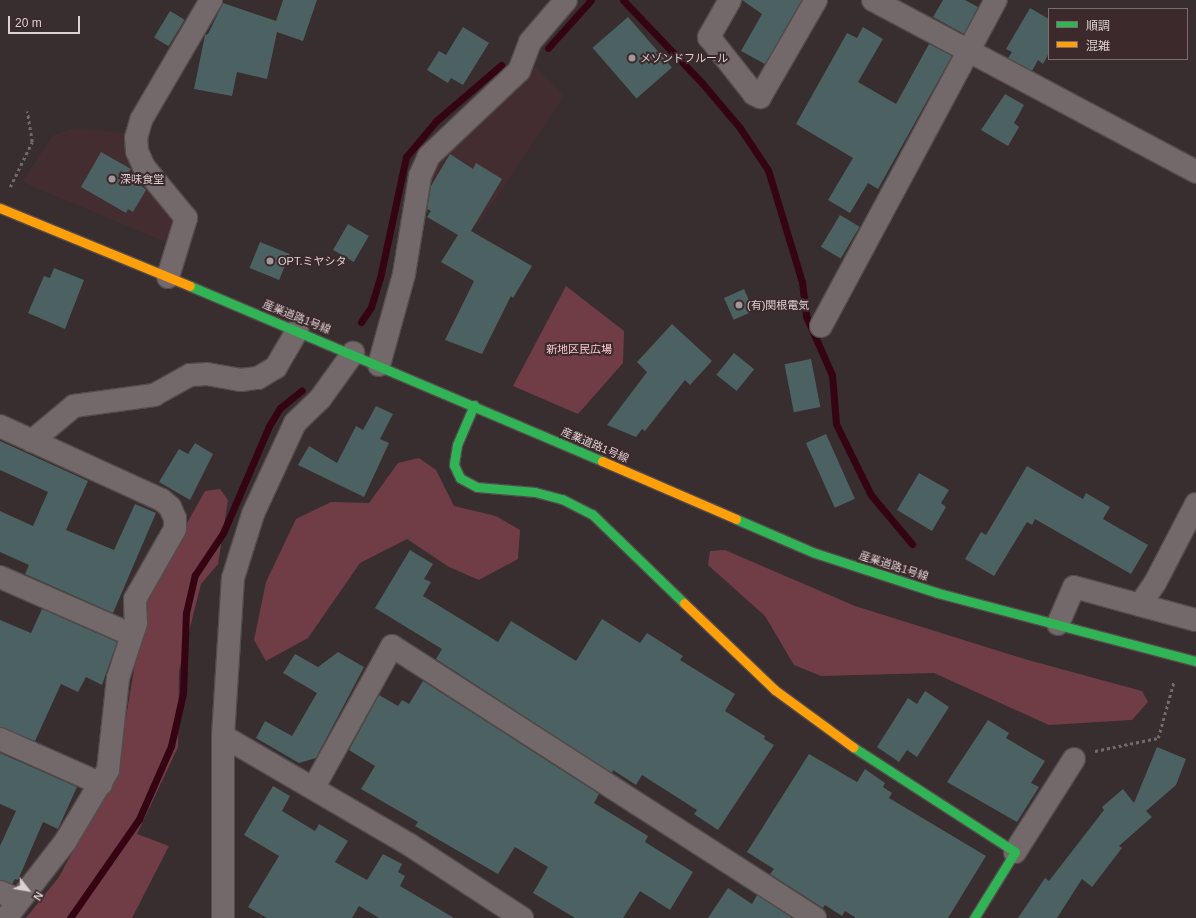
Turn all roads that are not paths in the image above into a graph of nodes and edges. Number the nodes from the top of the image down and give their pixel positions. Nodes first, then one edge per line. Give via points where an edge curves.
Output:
1 (210, 0) edge
2 (566, 0) edge
3 (730, 0) edge
4 (816, 0) edge
5 (873, 0) edge
6 (996, 0) edge
7 (969, 50) junction
8 (1196, 172) edge
9 (0, 208) edge
10 (168, 277) junction
11 (820, 326) dead end
12 (298, 331) junction
13 (352, 353) junction
14 (379, 365) junction
15 (474, 405) junction
16 (0, 426) edge
17 (32, 441) junction
18 (1196, 504) edge
19 (0, 577) edge
20 (1140, 605) junction
21 (1196, 620) edge
22 (1058, 624) junction
23 (132, 635) junction
24 (1196, 661) edge
25 (223, 736) junction
26 (0, 739) edge
27 (1074, 759) road end
28 (101, 784) junction
29 (314, 787) junction
30 (1015, 852) junction
31 (10, 896) edge
32 (6, 918) edge
33 (223, 918) edge
34 (522, 918) edge
35 (815, 918) edge
36 (974, 918) edge

1 - 10 street via 141,120 136,138 137,151 144,167 186,218
2 - 14 street via 530,42 518,71 429,156 420,176 404,274
3 - 4 street via 709,37 754,94 760,97
5 - 7 street
6 - 7 street
7 - 8 street
7 - 11 street
9 - 10 street, 産業道路1号線
10 - 12 street, 産業道路1号線
12 - 13 street, 産業道路1号線
12 - 17 street via 276,367 258,378 241,380 207,374 190,375 154,395 74,406
13 - 14 street, 産業道路1号線
13 - 25 street via 320,399 295,423 253,514 233,578
14 - 15 street, 産業道路1号線
15 - 22 street, 産業道路1号線 via 815,553 938,593
15 - 30 street via 457,445 454,465 460,478 477,487 535,492 562,499 592,514 775,690 818,724
16 - 17 street
17 - 23 street via 170,507 176,518 175,529 135,599 136,623
18 - 20 street
19 - 23 street
20 - 21 street
20 - 22 street via 1074,587
22 - 24 street, 産業道路1号線
23 - 28 street via 118,678 111,757
25 - 29 street
25 - 33 street
26 - 28 street
27 - 30 street
28 - 31 street via 65,842
29 - 34 street
29 - 35 street via 392,646
30 - 36 street
31 - 32 street

